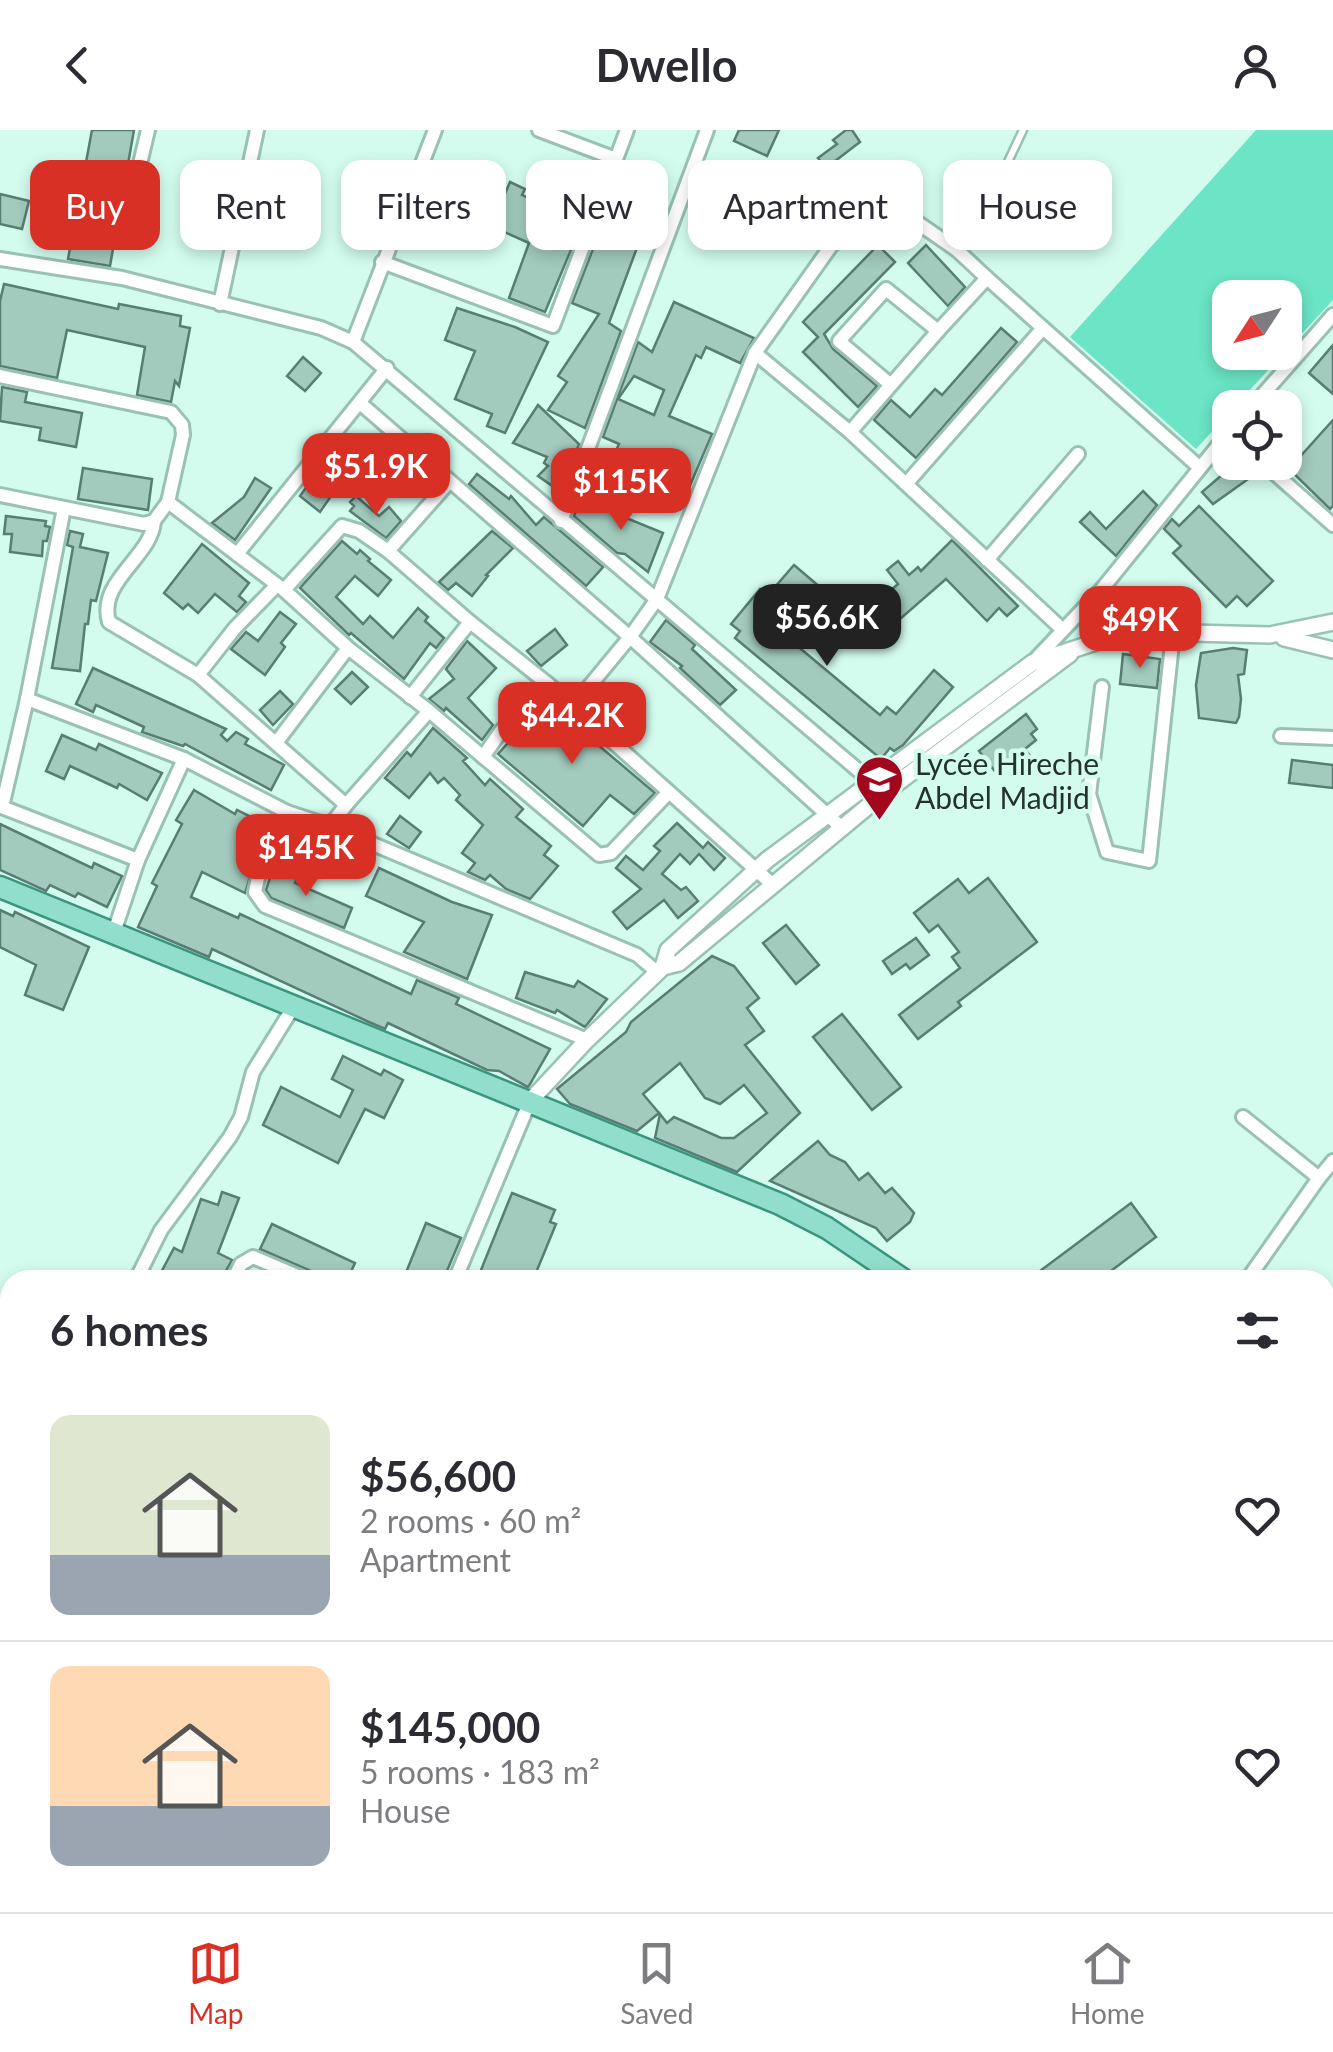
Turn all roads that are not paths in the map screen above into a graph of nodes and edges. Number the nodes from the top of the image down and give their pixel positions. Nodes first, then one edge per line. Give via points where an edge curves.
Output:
1 (148, 130) edge
2 (256, 130) edge
3 (434, 130) edge
4 (539, 130) edge
5 (627, 130) edge
6 (707, 130) edge
7 (1023, 130) edge
8 (616, 159) junction
9 (141, 160) edge
10 (1009, 160) edge
11 (686, 186) joint
12 (828, 250) edge
13 (957, 250) edge
14 (0, 260) edge
15 (382, 262) junction
16 (987, 278) junction
17 (220, 304) junction
18 (1333, 314) edge
19 (1042, 328) junction
20 (938, 331) junction
21 (353, 342) junction
22 (755, 353) junction
23 (387, 368) junction
24 (0, 376) edge
25 (891, 384) junction
26 (1266, 390) edge
27 (360, 402) junction
28 (850, 432) junction
29 (1212, 453) edge
30 (1078, 454) dead end
31 (1199, 467) junction
32 (1282, 480) edge
33 (450, 481) junction
34 (906, 484) junction
35 (0, 495) edge
36 (168, 502) junction
37 (64, 508) junction
38 (154, 521) junction
39 (561, 521) junction
40 (1333, 525) edge
41 (388, 550) junction
42 (237, 554) junction
43 (987, 560) junction
44 (280, 587) junction
45 (656, 599) junction
46 (470, 622) junction
47 (1333, 622) edge
48 (1063, 630) junction
49 (1173, 634) junction
50 (1270, 635) junction
51 (630, 638) junction
52 (348, 648) junction
53 (1078, 648) junction
54 (1333, 650) edge
55 (1032, 662) junction
56 (198, 674) junction
57 (548, 684) junction
58 (1102, 687) dead end
59 (410, 697) junction
60 (28, 699) junction
61 (574, 706) junction
62 (429, 711) junction
63 (1281, 736) dead end
64 (1333, 738) edge
65 (276, 743) junction
66 (483, 757) junction
67 (184, 759) junction
68 (871, 780) junction
69 (669, 792) junction
70 (884, 794) junction
71 (346, 805) junction
72 (1, 806) edge
73 (288, 812) junction
74 (826, 813) junction
75 (330, 826) junction
76 (842, 828) junction
77 (138, 860) junction
78 (756, 870) junction
79 (772, 884) junction
80 (0, 887) edge
81 (114, 932) junction
82 (660, 969) junction
83 (294, 1006) junction
84 (586, 1040) junction
85 (530, 1101) junction
86 (1244, 1117) dead end
87 (1333, 1162) edge
88 (1319, 1178) junction
89 (141, 1270) edge
90 (238, 1270) edge
91 (284, 1270) edge
92 (459, 1270) edge
93 (889, 1270) edge
94 (1254, 1270) edge

1 - 9 street
2 - 17 street
3 - 15 street
4 - 8 street
5 - 8 street
6 - 11 street
7 - 10 lane
8 - 15 street via 553,326
11 - 39 street
12 - 22 street
13 - 16 street
14 - 17 street via 104,275
15 - 21 street
16 - 19 street
16 - 20 street
17 - 21 street
18 - 26 street
19 - 31 street
19 - 34 street
20 - 25 street
20 - 25 street via 886,289 839,341
21 - 23 street
22 - 28 street
22 - 45 street
23 - 27 street
23 - 39 street
24 - 36 street via 171,412 183,434
25 - 28 street
27 - 33 street
27 - 42 street
28 - 34 street
29 - 31 street
30 - 43 street
31 - 48 street
32 - 40 street
33 - 41 street
33 - 51 street
34 - 43 street
35 - 37 street
36 - 38 street
36 - 42 street
37 - 38 street
37 - 60 street
38 - 56 street via 106,616 114,628
39 - 45 street
41 - 44 street via 342,526
41 - 46 street
42 - 44 street
43 - 48 street
44 - 52 street
44 - 56 street via 234,628
45 - 51 street
45 - 68 street
46 - 57 street
46 - 59 street
47 - 50 street
48 - 55 street
49 - 50 street
49 - 53 street
49 - 58 street via 1150,861 1107,852 1089,794
50 - 54 street
51 - 61 street
51 - 74 street
52 - 59 street
52 - 65 street
53 - 55 street
53 - 70 street
55 - 68 street
56 - 65 street
57 - 61 street
57 - 66 street
59 - 62 street
60 - 67 street
60 - 72 street
61 - 69 street
62 - 66 street
62 - 71 street
63 - 64 street
65 - 71 street
66 - 69 street via 601,857
67 - 73 street
67 - 77 street
68 - 70 street
68 - 74 street
69 - 78 street
70 - 76 street
71 - 75 street
72 - 77 street
73 - 75 street
73 - 84 street via 258,878 255,892 265,906
74 - 76 street
74 - 78 street
75 - 82 street
76 - 79 street
77 - 81 street
78 - 79 street
78 - 82 street via 668,950
79 - 82 street via 679,963
80 - 81 main road
81 - 83 main road
82 - 84 street
83 - 85 main road
83 - 89 street via 253,1072 230,1137 161,1230
84 - 85 street
85 - 92 street
85 - 93 main road via 780,1204
86 - 88 street
87 - 88 street
88 - 94 street
90 - 91 street via 253,1257

